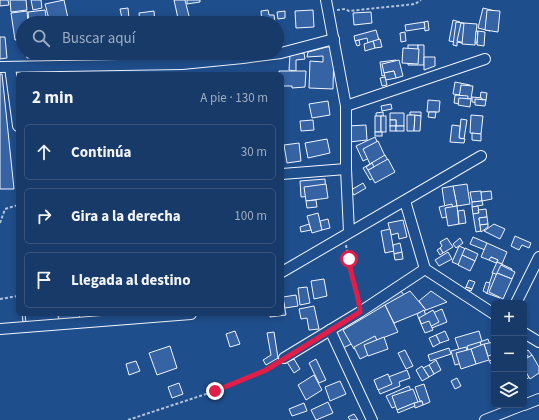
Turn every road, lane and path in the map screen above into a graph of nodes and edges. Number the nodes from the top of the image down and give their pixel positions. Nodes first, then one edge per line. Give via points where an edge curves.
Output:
1 (326, 0) edge
2 (421, 0) edge
3 (328, 12) junction
4 (334, 38) junction
5 (284, 52) edge
6 (485, 59) dead end
7 (223, 60) edge
8 (5, 67) edge
9 (346, 106) junction
10 (16, 117) edge
11 (481, 156) dead end
12 (346, 169) junction
13 (284, 174) edge
14 (405, 200) junction
15 (16, 205) edge
16 (0, 223) edge
17 (349, 232) junction
18 (340, 238) junction
19 (539, 257) edge
20 (425, 269) junction
21 (284, 271) edge
22 (16, 296) edge
23 (0, 299) edge
24 (518, 300) edge
25 (360, 312) junction
26 (491, 312) edge
27 (166, 316) edge
28 (0, 329) edge
29 (330, 330) junction
30 (527, 335) edge
31 (539, 342) edge
32 (284, 358) joint
33 (539, 399) edge
34 (527, 404) edge
35 (515, 408) edge
36 (128, 420) edge
37 (372, 420) edge
38 (485, 420) edge

1 - 3 street
2 - 3 path via 415,4
3 - 4 street
4 - 5 street
4 - 9 street
6 - 9 street
7 - 8 street via 182,64
8 - 10 street
9 - 12 street
11 - 14 street
12 - 13 street
12 - 17 street
14 - 17 street
14 - 20 street
15 - 16 path via 5,209
17 - 18 street
18 - 21 street
18 - 25 path via 346,242
19 - 24 street
20 - 25 street
20 - 26 street
22 - 23 path
25 - 29 street
27 - 28 street
29 - 32 street
29 - 37 street
30 - 31 street
32 - 36 path via 266,370 215,391
33 - 34 street
35 - 38 street

